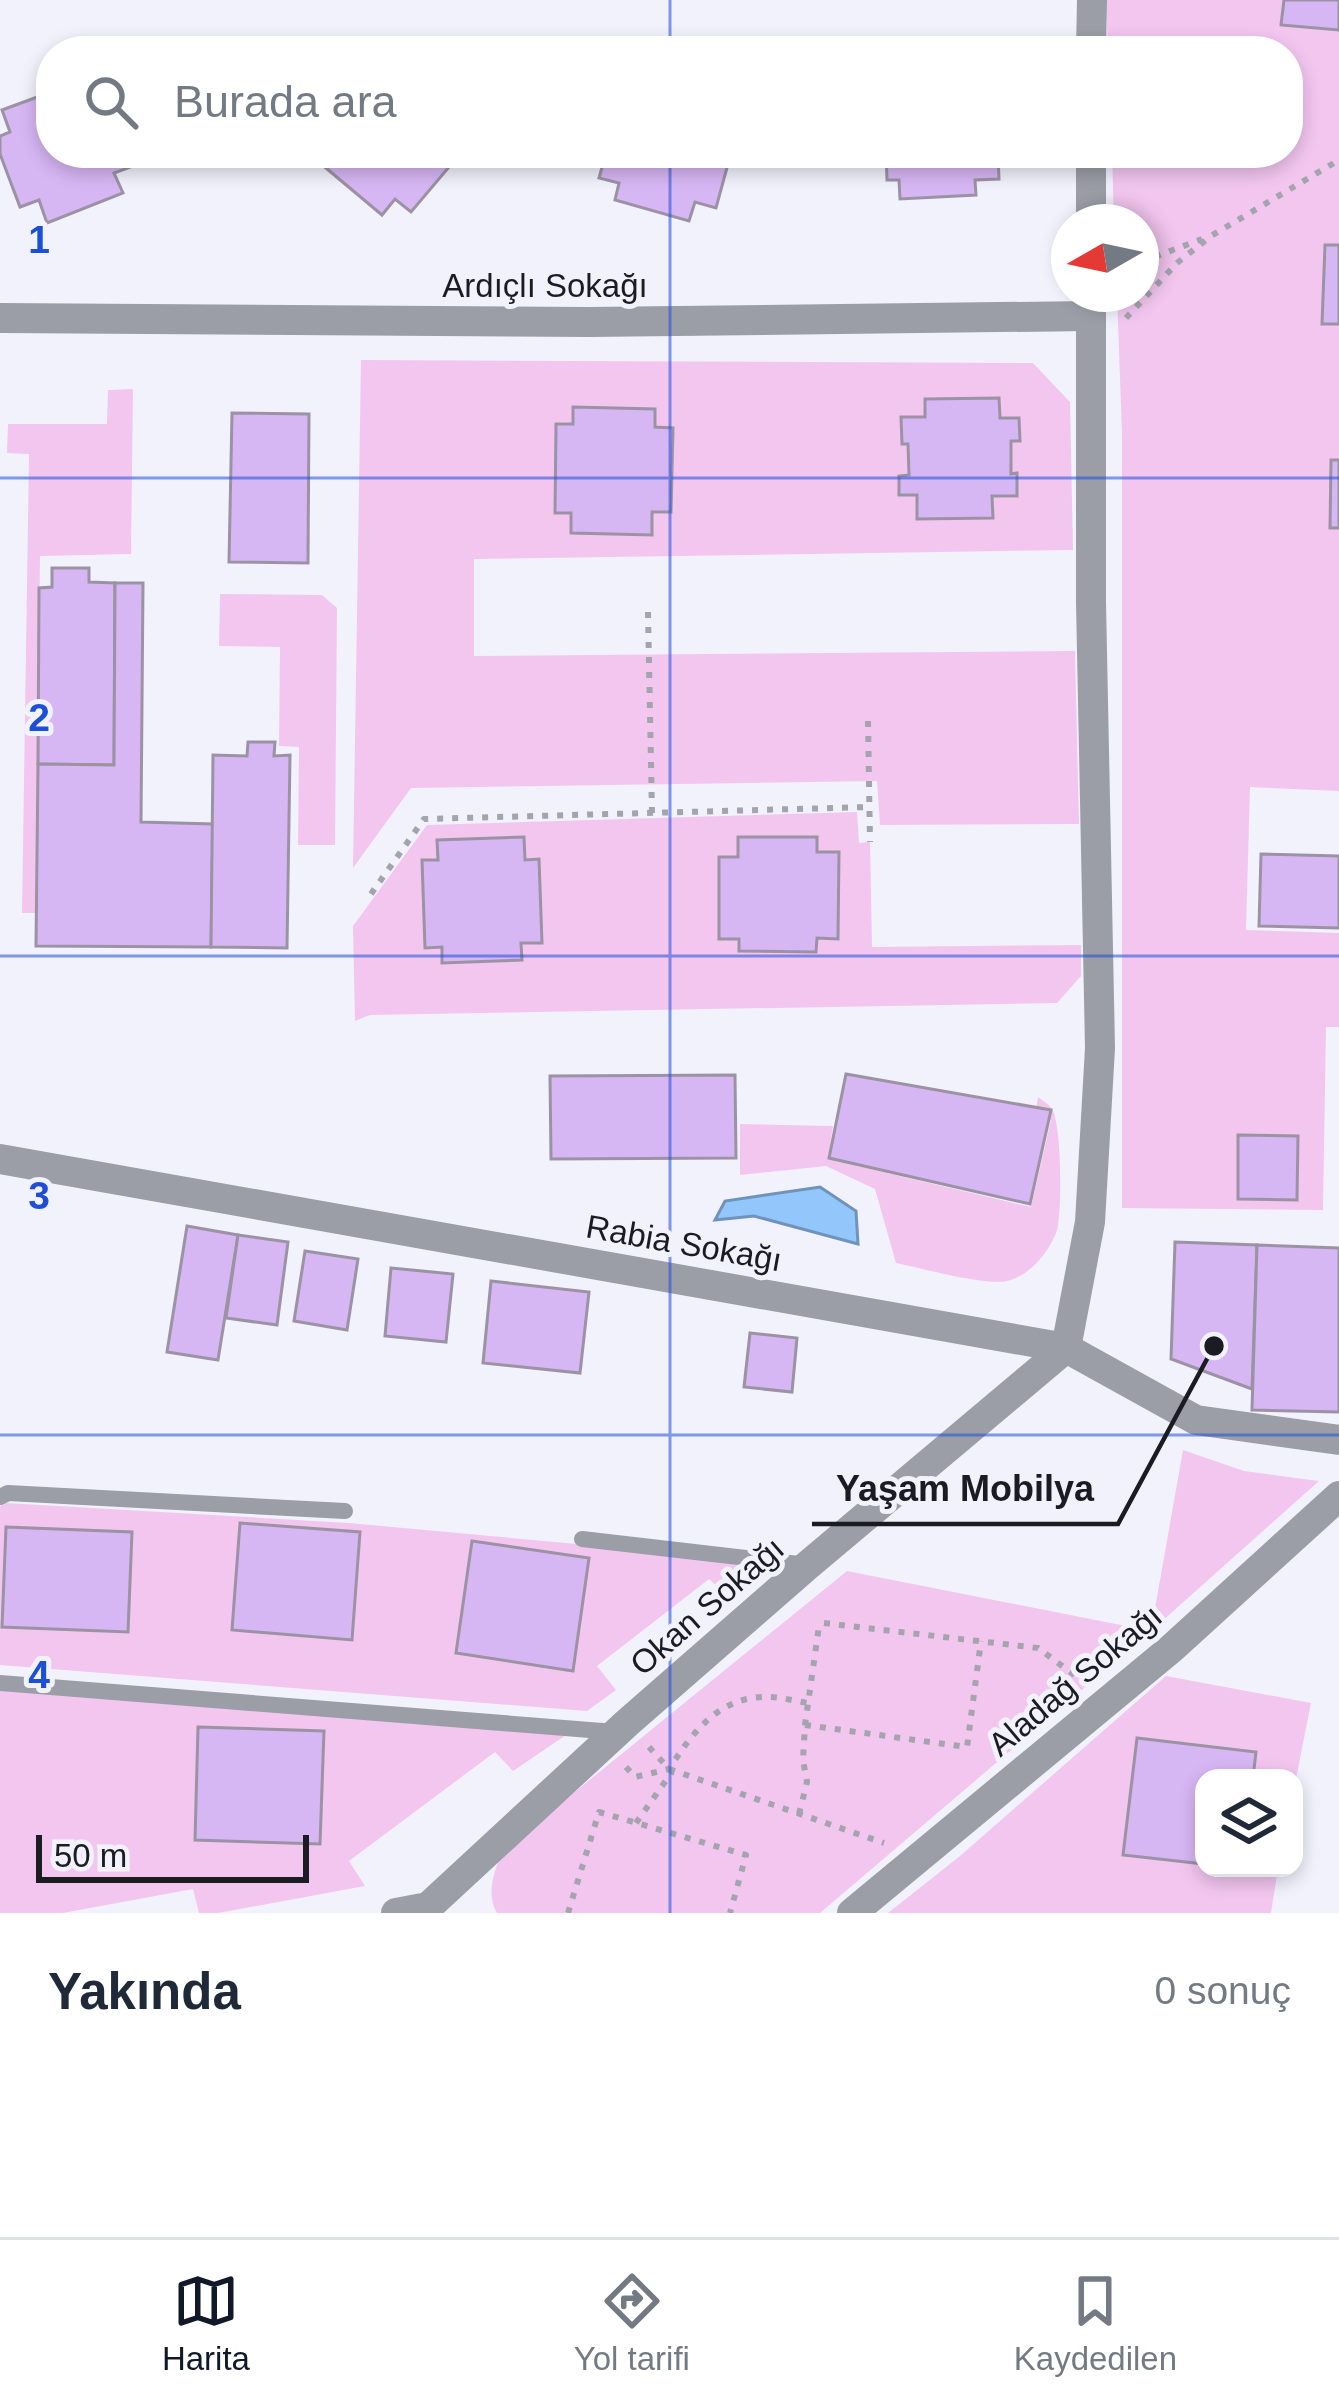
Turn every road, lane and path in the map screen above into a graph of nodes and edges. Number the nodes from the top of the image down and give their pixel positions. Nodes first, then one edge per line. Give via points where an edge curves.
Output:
1 (1092, 0) edge
2 (1091, 36) edge
3 (1339, 160) edge
4 (1091, 168) edge
5 (1091, 204) edge
6 (1211, 236) junction
7 (1159, 255) edge
8 (1051, 306) edge
9 (1091, 312) edge
10 (0, 318) edge
11 (1090, 356) junction
12 (648, 613) dead end
13 (868, 721) dead end
14 (869, 807) junction
15 (652, 813) junction
16 (870, 842) dead end
17 (370, 894) dead end
18 (0, 1160) edge
19 (1066, 1348) junction
20 (1339, 1440) edge
21 (0, 1496) edge
22 (1339, 1496) edge
23 (345, 1511) dead end
24 (582, 1539) dead end
25 (808, 1565) junction
26 (981, 1641) junction
27 (0, 1683) edge
28 (808, 1703) junction
29 (1102, 1706) junction
30 (805, 1725) junction
31 (617, 1732) junction
32 (674, 1771) junction
33 (799, 1814) junction
34 (636, 1823) junction
35 (921, 1856) junction
36 (433, 1910) edge
37 (573, 1912) edge
38 (396, 1913) edge
39 (730, 1913) edge
40 (852, 1913) edge

1 - 2 street
3 - 6 path
4 - 5 street
6 - 7 path
6 - 11 path
8 - 10 street, Ardıçlı Sokağı via 589,322
9 - 11 street
11 - 19 street via 1100,1048 1090,1222
12 - 15 path
13 - 14 path
14 - 15 path
14 - 16 path
15 - 17 path via 424,820
18 - 19 street, Rabia Sokağı
19 - 20 street, Rabia Sokağı via 1196,1420
19 - 25 street, Okan Sokağı
21 - 23 lane
22 - 29 street, Aladağ Sokağı
24 - 25 lane
25 - 31 street, Okan Sokağı
26 - 28 path via 821,1624
26 - 29 path via 1038,1648 1076,1673
26 - 30 path via 967,1747
27 - 31 lane
28 - 30 path
28 - 32 path via 737,1701 694,1730
29 - 35 street, Aladağ Sokağı
30 - 33 path
31 - 36 street, Okan Sokağı
32 - 33 path
32 - 34 path
33 - 35 path
34 - 37 path via 599,1812
34 - 39 path via 746,1856
35 - 40 street, Aladağ Sokağı
36 - 38 street, Okan Sokağı

